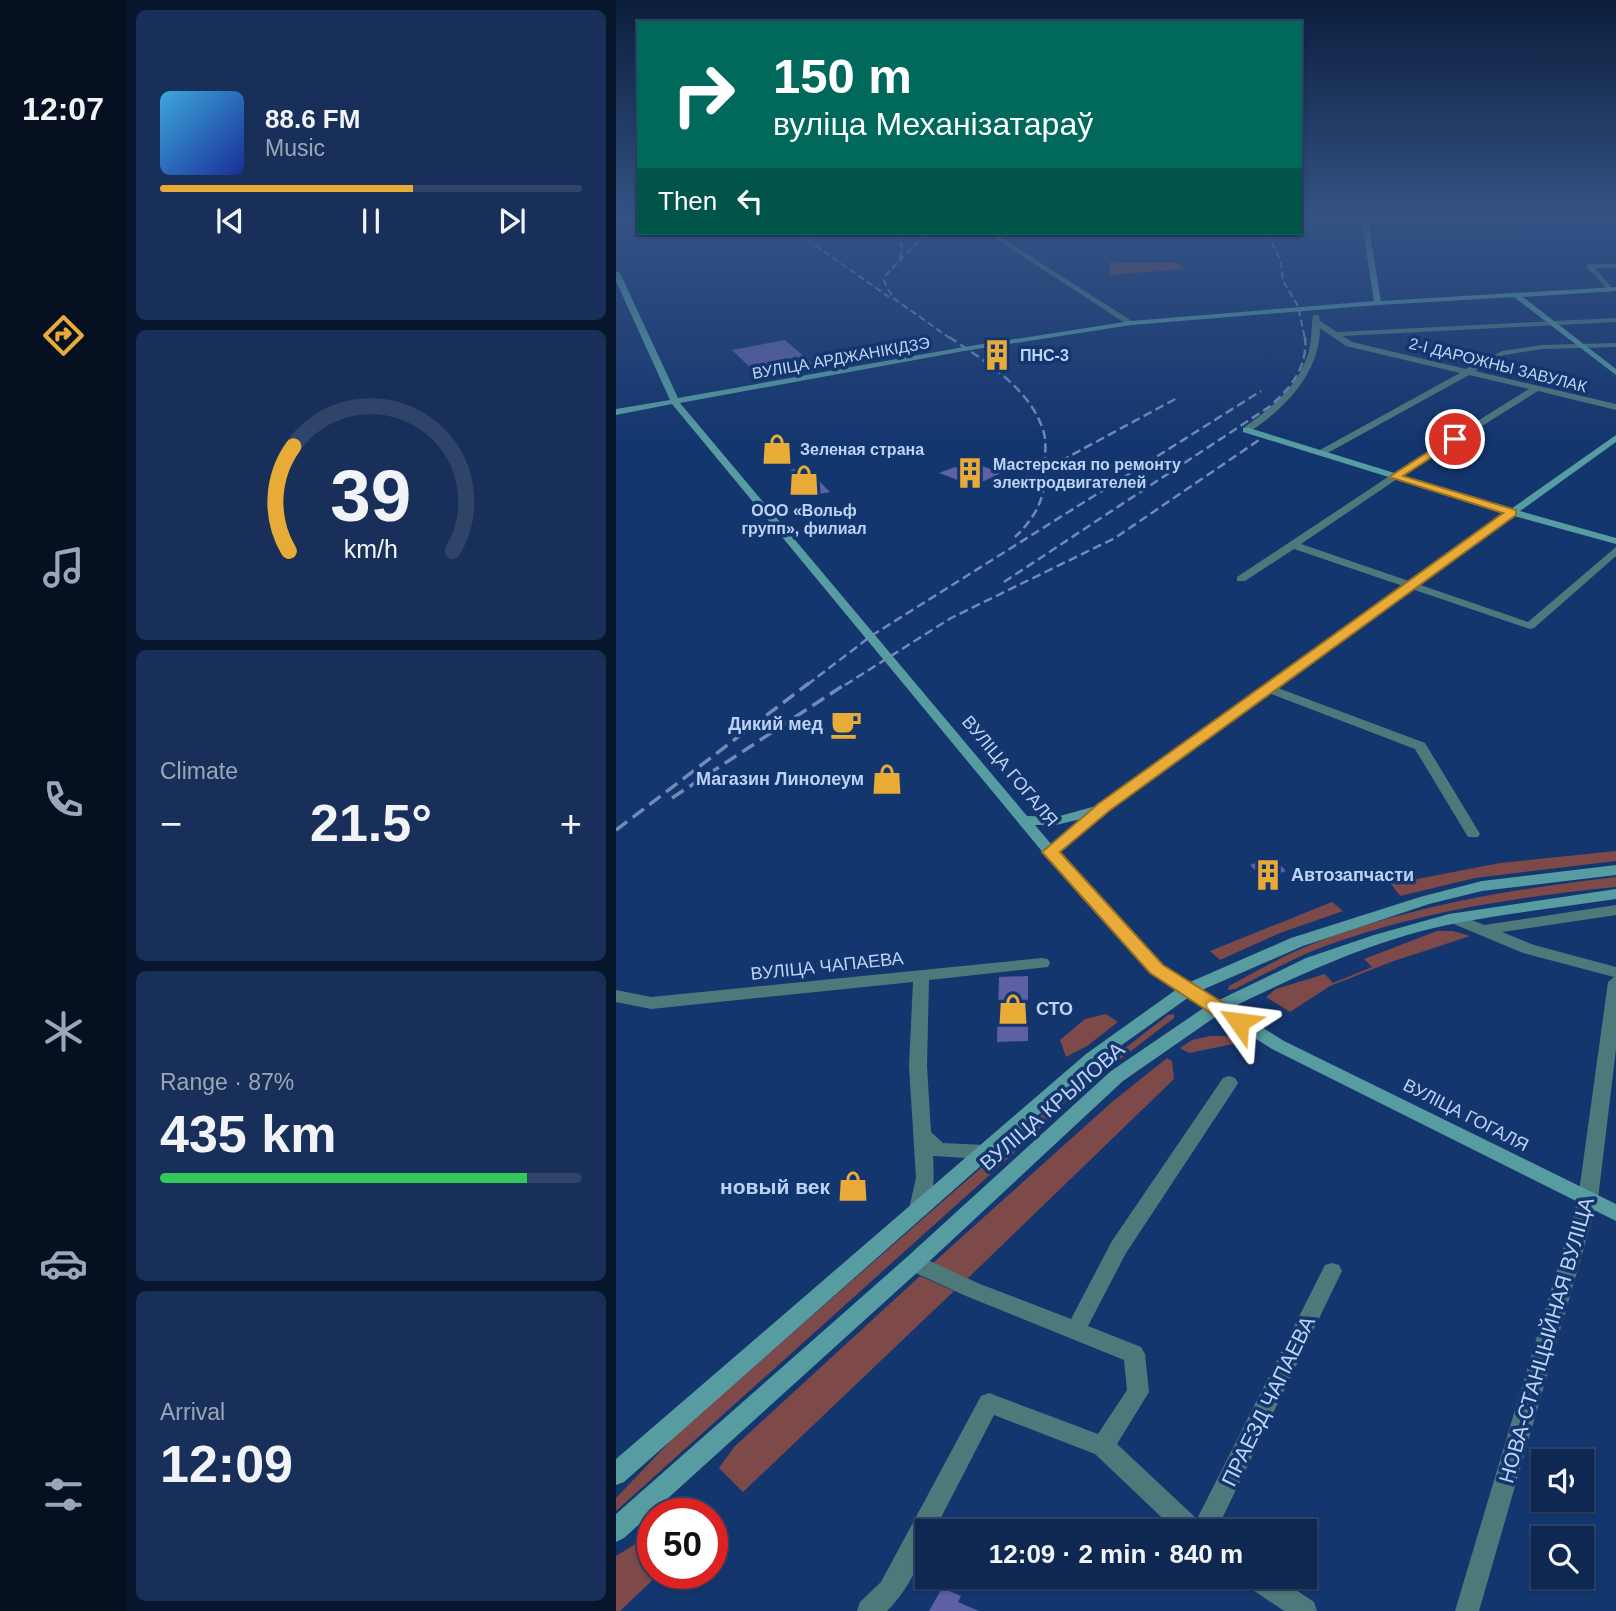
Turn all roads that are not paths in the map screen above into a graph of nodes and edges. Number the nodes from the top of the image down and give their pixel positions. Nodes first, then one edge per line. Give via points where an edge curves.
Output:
1 (624, 291) edge
2 (1081, 291) edge
3 (1376, 291) edge
4 (1594, 291) edge
5 (1516, 296) junction
6 (1378, 303) junction
7 (1315, 309) junction
8 (1616, 320) edge
9 (1316, 322) junction
10 (1130, 323) junction
11 (1552, 323) junction
12 (1335, 334) junction
13 (1616, 345) edge
14 (1583, 346) junction
15 (1466, 372) junction
16 (1616, 373) edge
17 (1535, 388) junction
18 (675, 402) junction
19 (1616, 407) edge
20 (616, 412) edge
21 (1246, 430) joint
22 (1616, 438) edge
23 (1321, 453) junction
24 (1394, 477) junction
25 (1512, 512) junction
26 (1616, 541) edge
27 (1293, 545) junction
28 (1616, 550) edge
29 (1241, 579) dead end
30 (1413, 586) junction
31 (1270, 689) junction
32 (1103, 807) junction
33 (1023, 820) junction
34 (1473, 834) dead end
35 (1050, 852) junction
36 (1616, 870) edge
37 (1616, 894) edge
38 (1616, 910) edge
39 (1454, 918) junction
40 (1481, 930) junction
41 (1042, 963) dead end
42 (1616, 972) edge
43 (921, 976) junction
44 (1616, 982) edge
45 (1188, 990) junction
46 (616, 996) edge
47 (1216, 1008) junction
48 (1229, 1083) dead end
49 (923, 1135) junction
50 (984, 1152) junction
51 (1588, 1199) junction
52 (919, 1209) junction
53 (1616, 1213) edge
54 (914, 1263) junction
55 (1332, 1271) dead end
56 (1076, 1330) junction
57 (1103, 1446) junction
58 (616, 1474) edge
59 (1180, 1519) edge
60 (1210, 1519) edge
61 (616, 1530) edge
62 (1273, 1589) edge
63 (869, 1611) edge
64 (1305, 1611) edge
65 (1467, 1611) edge

1 - 18 main road, ВУЛІЦА ГОГАЛЯ
2 - 10 street
3 - 6 main road
4 - 5 main road, ВУЛІЦА АРДЖАНІКІДЗЭ
5 - 6 main road, ВУЛІЦА АРДЖАНІКІДЗЭ
5 - 11 main road
6 - 7 main road, ВУЛІЦА АРДЖАНІКІДЗЭ
7 - 9 street
7 - 10 main road, ВУЛІЦА АРДЖАНІКІДЗЭ
8 - 11 street
9 - 12 street, 2-І ДАРОЖНЫ ЗАВУЛАК
9 - 21 street via 1313,357 1296,388
10 - 18 main road, ВУЛІЦА АРДЖАНІКІДЗЭ
11 - 12 street
11 - 14 main road
12 - 15 street, 2-І ДАРОЖНЫ ЗАВУЛАК via 1349,344
13 - 14 street
14 - 15 street via 1513,351
14 - 16 main road
15 - 17 street, 2-І ДАРОЖНЫ ЗАВУЛАК
15 - 23 street
17 - 19 street, 2-І ДАРОЖНЫ ЗАВУЛАК
17 - 24 street
18 - 20 main road, ВУЛІЦА АРДЖАНІКІДЗЭ
18 - 33 main road, ВУЛІЦА ГОГАЛЯ
21 - 23 main road
22 - 25 main road
23 - 24 main road
24 - 25 main road
24 - 27 street
25 - 26 main road
25 - 30 main road
27 - 29 street
27 - 30 street
28 - 30 street via 1530,626
30 - 31 main road
31 - 32 main road
31 - 34 street via 1420,746
32 - 33 main road via 1056,821
32 - 35 main road
33 - 35 main road, ВУЛІЦА ГОГАЛЯ
35 - 45 main road, ВУЛІЦА ГОГАЛЯ via 1157,969
36 - 45 main road, ВУЛІЦА КРЫЛОВА via 1482,886 1426,900 1297,942
37 - 39 main road, ВУЛІЦА КРЫЛОВА
38 - 40 street
39 - 40 street
39 - 47 main road, ВУЛІЦА КРЫЛОВА via 1312,962
40 - 42 street via 1528,949
41 - 43 street, ВУЛІЦА ЧАПАЕВА
43 - 46 street, ВУЛІЦА ЧАПАЕВА via 651,1003
43 - 49 street via 918,1066
44 - 51 street, НОВА-СТАНЦЫЙНАЯ ВУЛІЦА
45 - 47 main road, ВУЛІЦА ГОГАЛЯ
45 - 50 main road, ВУЛІЦА КРЫЛОВА via 1092,1058
47 - 51 main road, ВУЛІЦА ГОГАЛЯ via 1278,1045
47 - 54 main road, ВУЛІЦА КРЫЛОВА via 1117,1076
48 - 56 street via 1119,1247
49 - 50 street via 938,1150
49 - 52 street via 925,1178
50 - 52 main road, ВУЛІЦА КРЫЛОВА
51 - 53 main road, ВУЛІЦА ГОГАЛЯ
51 - 65 street, НОВА-СТАНЦЫЙНАЯ ВУЛІЦА
52 - 58 main road, ВУЛІЦА КРЫЛОВА
54 - 56 street
54 - 61 main road, ВУЛІЦА КРЫЛОВА
55 - 60 street, ПРАЕЗД ЧАПАЕВА
56 - 57 street via 1134,1354 1138,1392
57 - 59 street
57 - 63 street via 989,1403 890,1591
62 - 64 street

